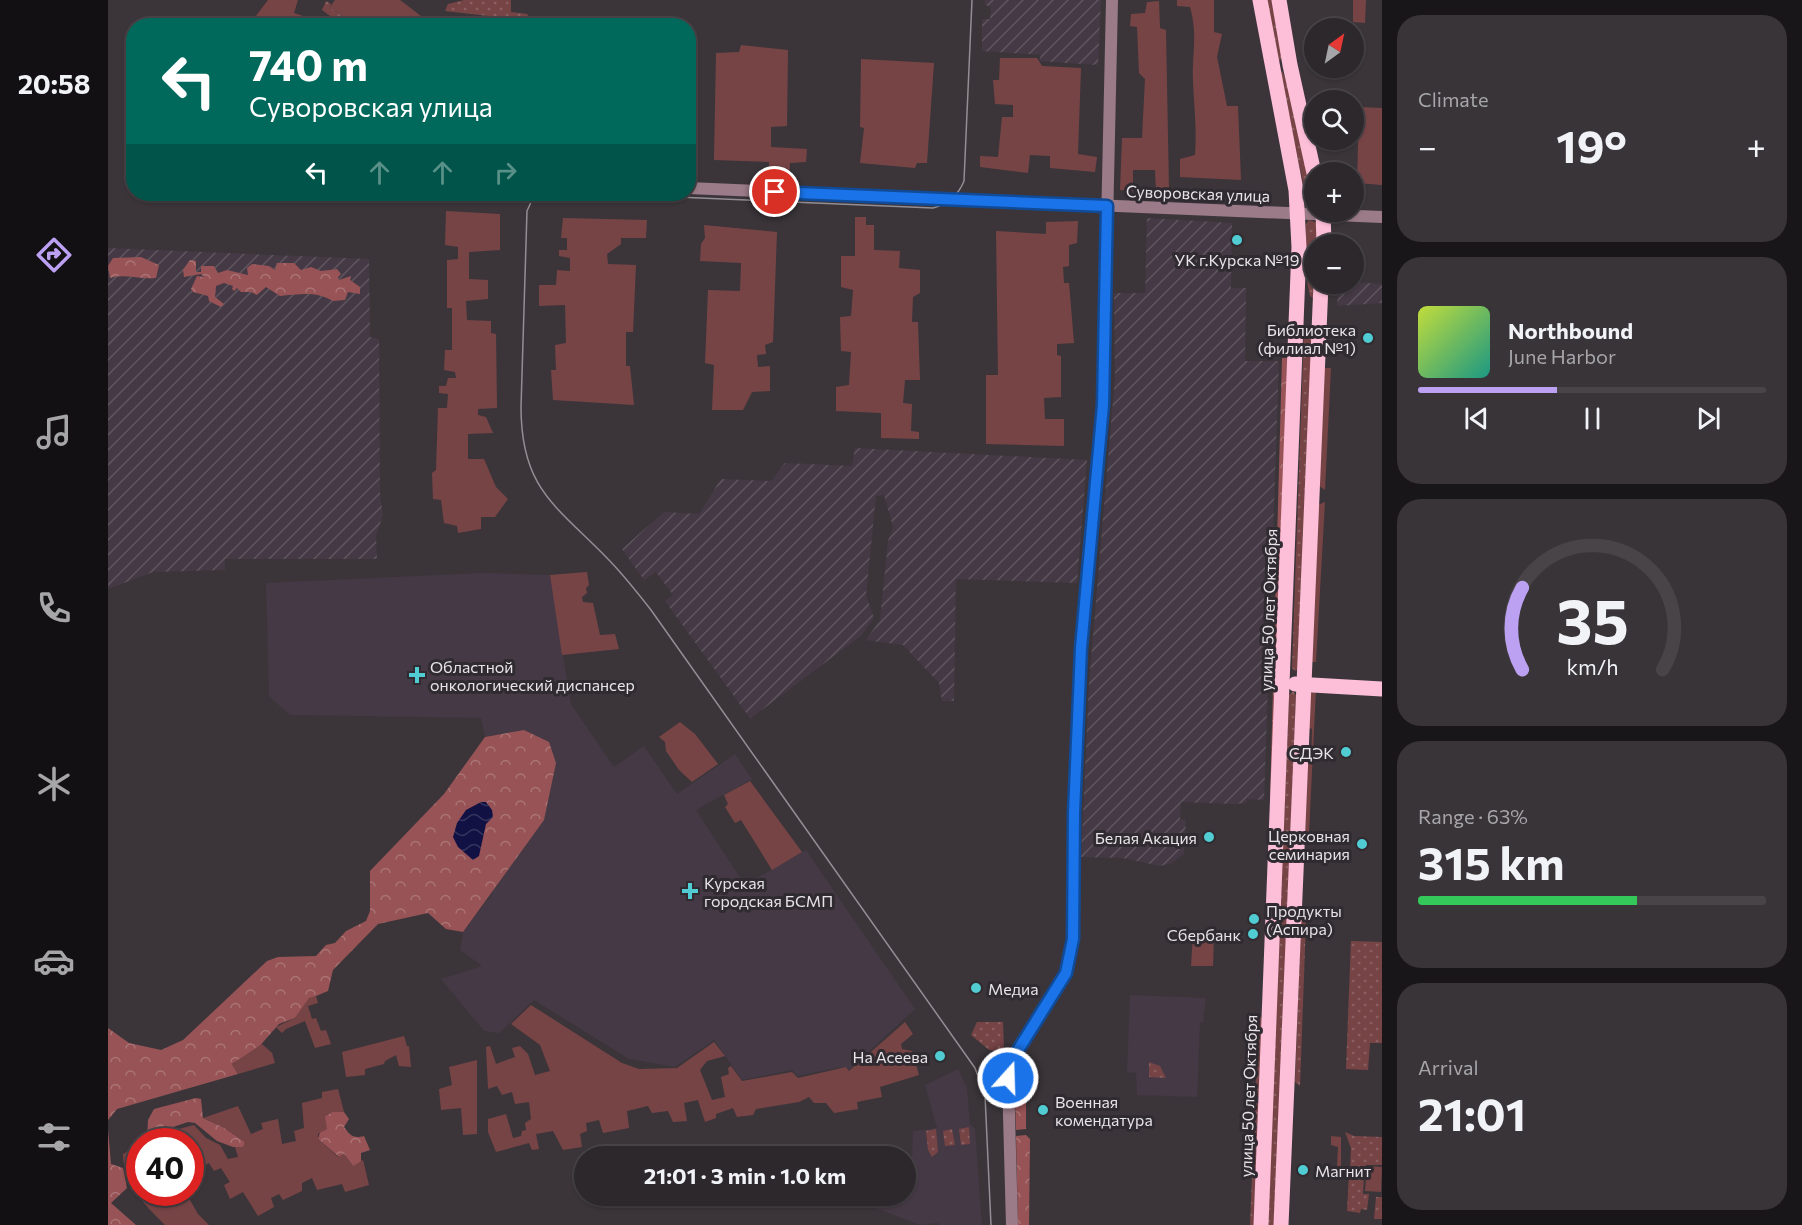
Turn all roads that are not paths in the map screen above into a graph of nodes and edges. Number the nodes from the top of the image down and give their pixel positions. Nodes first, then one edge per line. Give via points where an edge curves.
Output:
1 (1112, 0) edge
2 (1260, 0) edge
3 (1279, 0) edge
4 (1312, 162) edge
5 (696, 188) edge
6 (1107, 206) junction
7 (1298, 213) junction
8 (1304, 213) edge
9 (1364, 215) edge
10 (1382, 216) edge
11 (1320, 294) edge
12 (1321, 294) edge
13 (1298, 296) junction
14 (1297, 319) junction
15 (1319, 320) junction
16 (1283, 684) junction
17 (1303, 684) junction
18 (1382, 689) edge
19 (1012, 1225) edge
20 (1261, 1225) edge
21 (1281, 1225) edge

1 - 6 street
2 - 7 main road, улица 50 лет Октября
3 - 4 main road
5 - 6 street, Суворовская улица
6 - 7 street, Суворовская улица
6 - 19 street via 1103,405 1081,648 1073,939 1066,973 1011,1066 1008,1093
7 - 8 street, Суворовская улица
7 - 13 main road, улица 50 лет Октября
9 - 10 street, Суворовская улица
11 - 13 main road via 1317,303 1309,306
12 - 15 main road
13 - 14 main road, улица 50 лет Октября
14 - 15 main road via 1308,312
14 - 16 main road, улица 50 лет Октября
15 - 17 main road
16 - 17 main road
16 - 20 main road, улица 50 лет Октября
17 - 18 main road
17 - 21 main road

